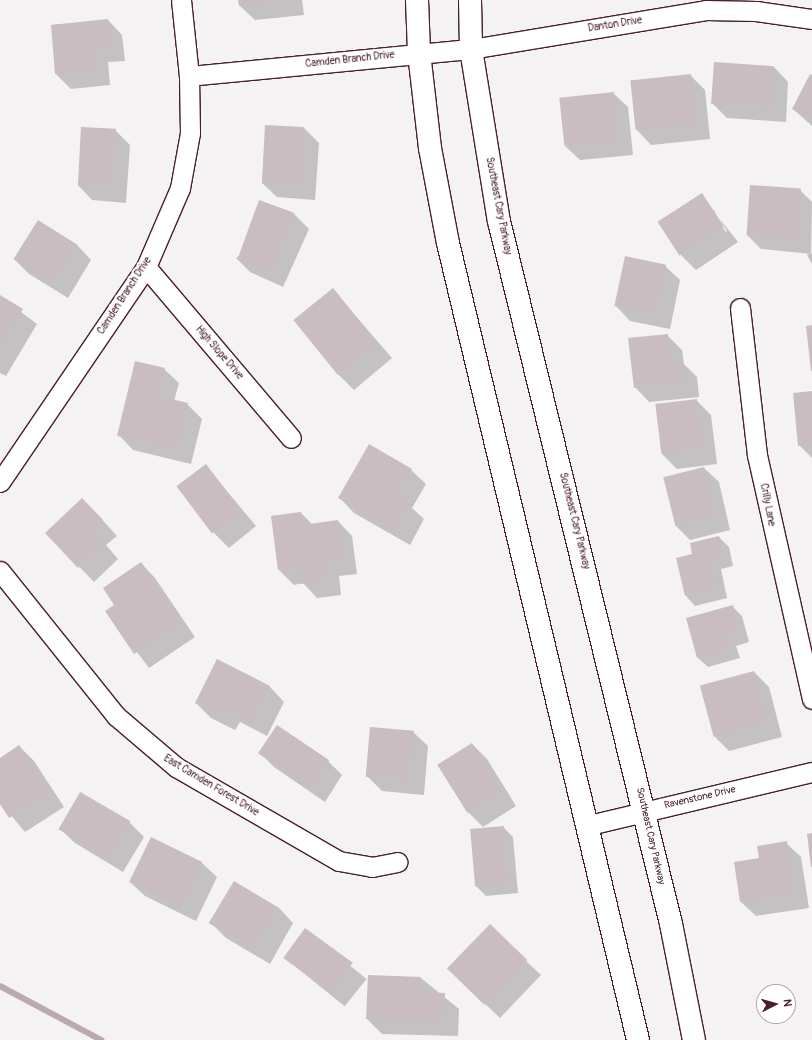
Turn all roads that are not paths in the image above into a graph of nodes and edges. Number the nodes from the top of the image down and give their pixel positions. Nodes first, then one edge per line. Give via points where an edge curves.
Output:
1 (181, 0) edge
2 (417, 0) edge
3 (470, 0) edge
4 (812, 19) edge
5 (471, 49) junction
6 (419, 53) junction
7 (189, 76) junction
8 (146, 267) junction
9 (740, 308) dead end
10 (291, 438) dead end
11 (0, 482) edge
12 (0, 571) edge
13 (812, 699) edge
14 (812, 772) edge
15 (644, 812) junction
16 (589, 825) junction
17 (398, 862) dead end
18 (638, 1040) edge
19 (694, 1040) edge

1 - 7 street
2 - 6 main road
3 - 5 main road, Southeast Cary Parkway
4 - 5 street, Danton Drive via 756,11 706,10
5 - 6 street, Danton Drive
5 - 15 main road, Southeast Cary Parkway via 499,221
6 - 7 street, Camden Branch Drive
6 - 16 main road via 430,148 448,243
7 - 8 street, Camden Branch Drive via 190,133 180,188
8 - 10 street, High Slope Drive
8 - 11 street, Camden Branch Drive
9 - 13 street, Crilly Lane via 757,455
12 - 17 street, East Camden Forest Drive via 116,716 176,767 339,861 372,867
14 - 15 street, Ravenstone Drive
15 - 16 street, Ravenstone Drive
15 - 19 main road, Southeast Cary Parkway
16 - 18 main road

